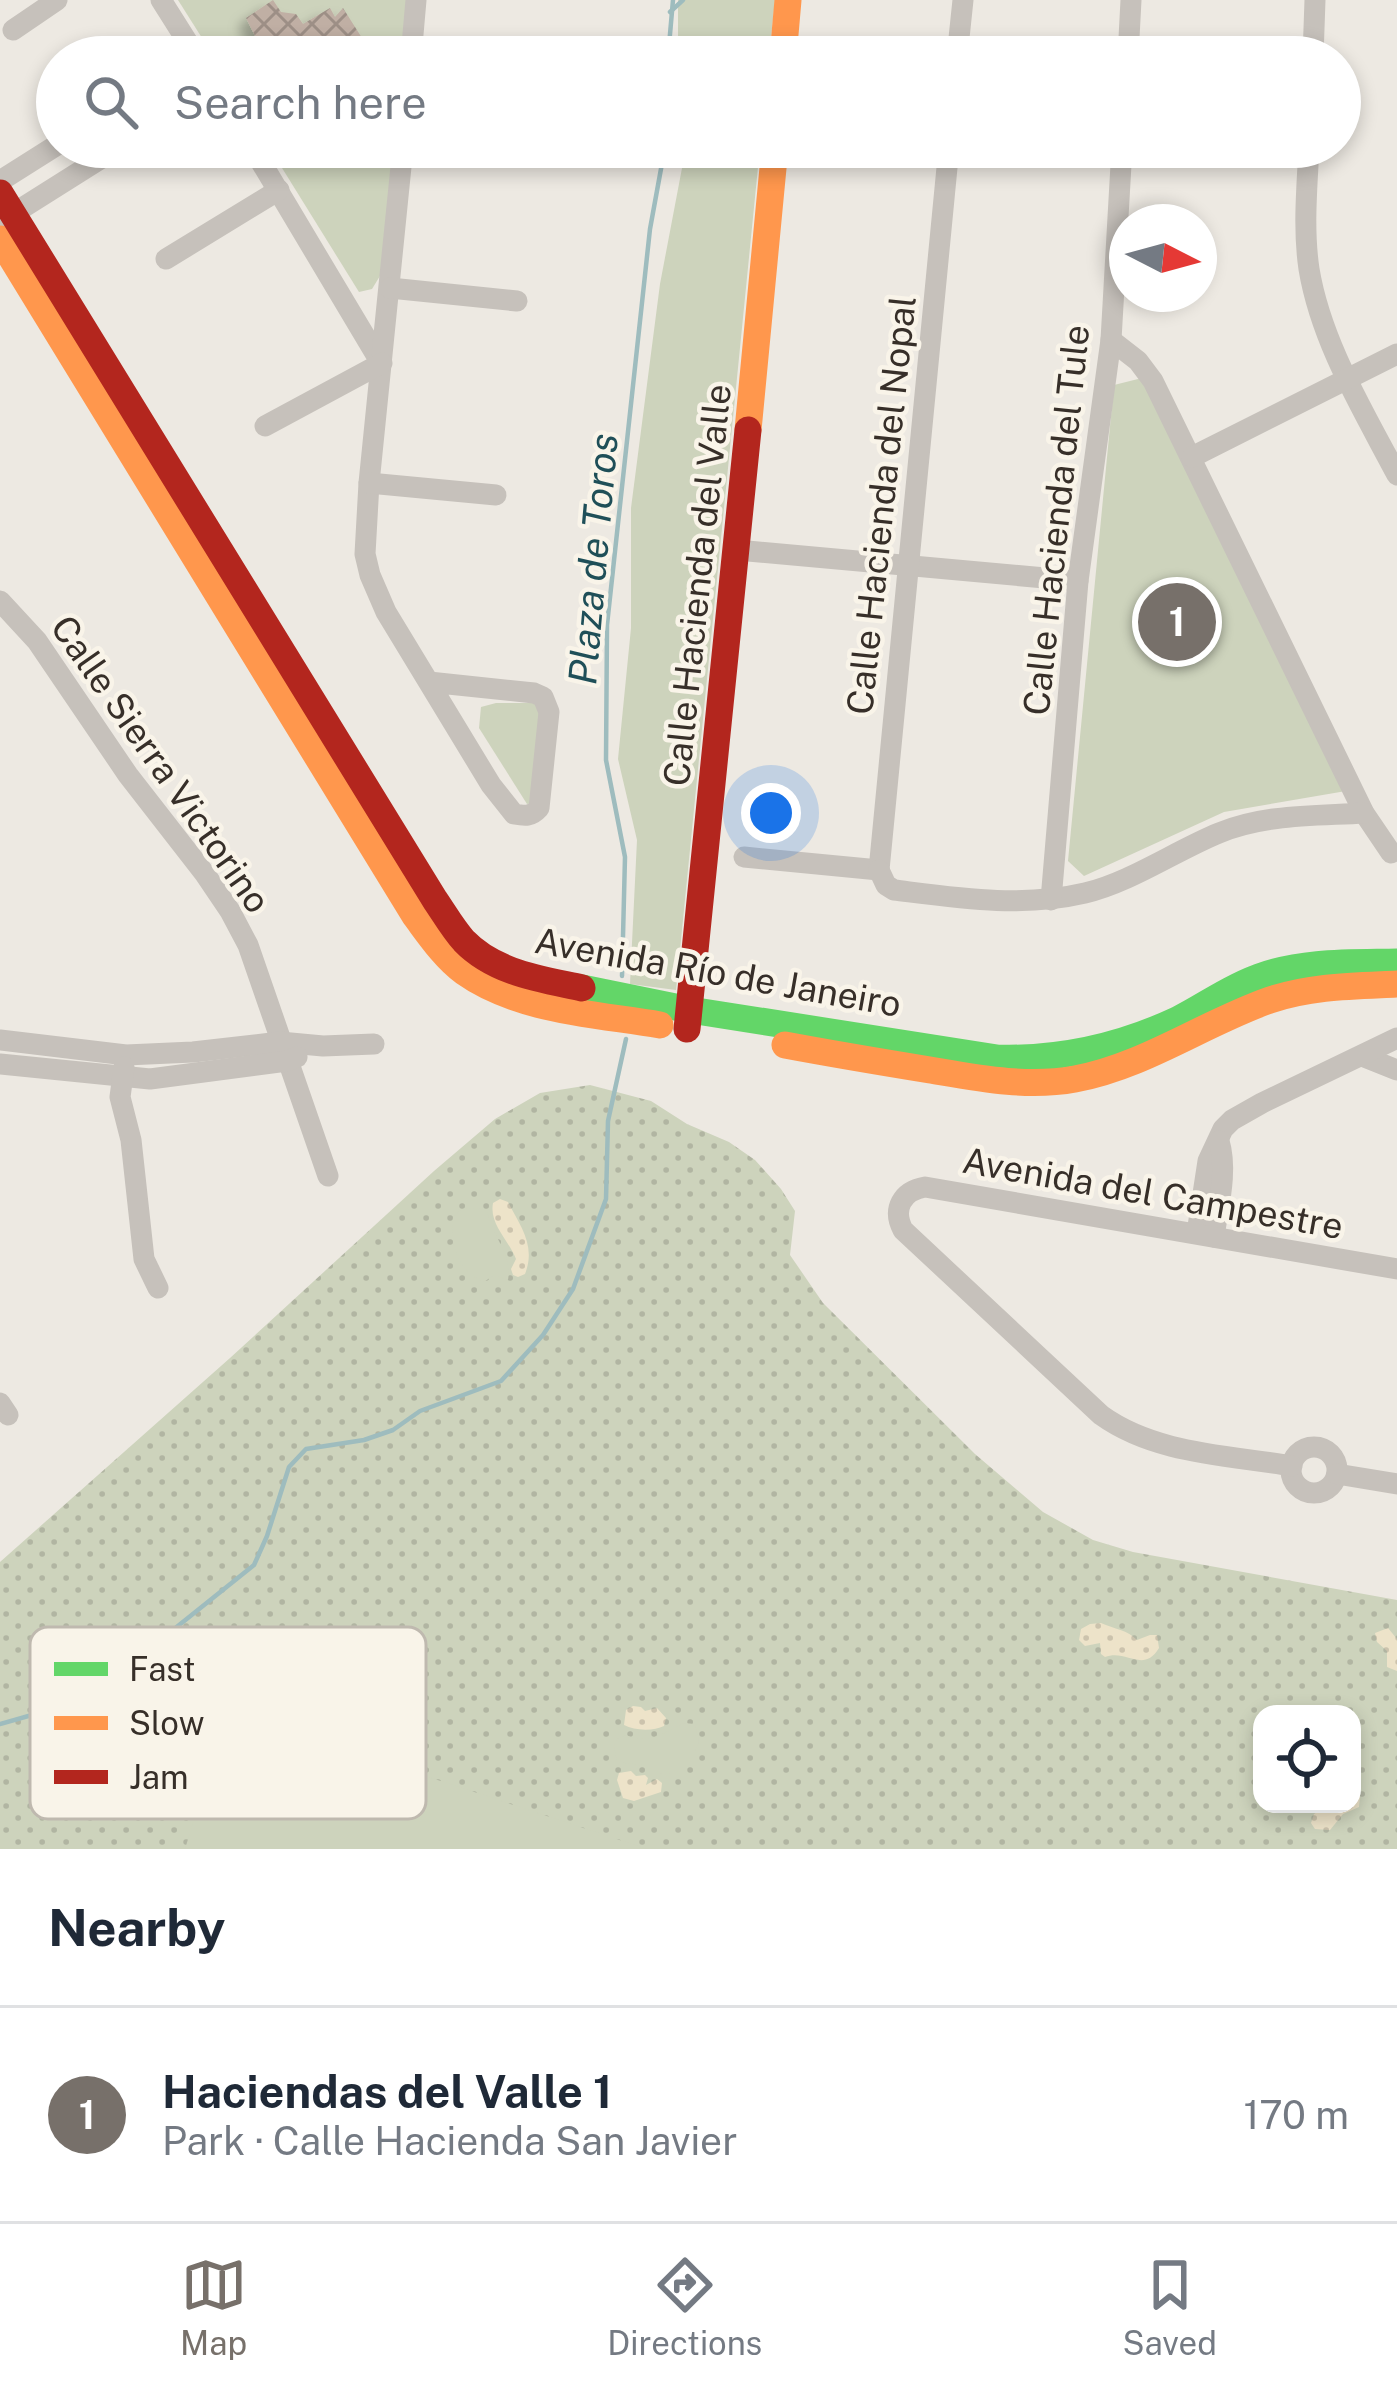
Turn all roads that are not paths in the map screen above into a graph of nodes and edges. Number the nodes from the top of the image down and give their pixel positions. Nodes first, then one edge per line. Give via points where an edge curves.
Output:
1 (57, 0) edge
2 (161, 0) edge
3 (416, 0) edge
4 (788, 0) edge
5 (963, 0) edge
6 (1132, 0) edge
7 (1315, 0) edge
8 (13, 30) dead end
9 (183, 36) edge
10 (413, 36) edge
11 (785, 36) edge
12 (959, 36) edge
13 (1129, 36) edge
14 (1313, 36) edge
15 (36, 159) edge
16 (71, 168) edge
17 (86, 168) edge
18 (265, 168) edge
19 (401, 168) edge
20 (773, 168) edge
21 (947, 168) edge
22 (1122, 168) edge
23 (1308, 168) edge
24 (75, 175) junction
25 (0, 181) edge
26 (279, 190) junction
27 (3, 217) edge
28 (166, 259) dead end
29 (390, 288) junction
30 (517, 301) dead end
31 (1111, 340) junction
32 (1397, 354) edge
33 (382, 363) junction
34 (1346, 378) junction
35 (265, 426) dead end
36 (1192, 457) junction
37 (1397, 476) edge
38 (369, 483) junction
39 (496, 495) dead end
40 (737, 550) junction
41 (908, 565) junction
42 (1078, 581) junction
43 (0, 601) edge
44 (429, 682) junction
45 (1364, 813) junction
46 (1389, 839) edge
47 (744, 857) dead end
48 (879, 870) junction
49 (1051, 900) junction
50 (1397, 962) edge
51 (1397, 984) edge
52 (688, 1020) junction
53 (1397, 1038) edge
54 (0, 1040) edge
55 (374, 1044) dead end
56 (283, 1051) junction
57 (126, 1055) junction
58 (1362, 1056) junction
59 (0, 1064) edge
60 (1397, 1070) edge
61 (122, 1078) junction
62 (328, 1176) dead end
63 (1206, 1235) junction
64 (1397, 1269) edge
65 (158, 1288) dead end
66 (1292, 1466) junction
67 (1337, 1474) junction
68 (1397, 1484) edge

1 - 8 street
2 - 9 street
3 - 10 street
4 - 11 main road
5 - 12 street
6 - 13 street
7 - 14 street
15 - 25 street
16 - 24 street
17 - 24 street
18 - 26 street
19 - 29 street
20 - 40 main road, Calle Hacienda del Valle
21 - 41 street, Calle Hacienda del Nopal
22 - 31 street, Calle Hacienda del Tule
23 - 34 street via 1310,273
24 - 27 street
26 - 28 street
26 - 33 street
27 - 52 main road, Avenida Río de Janeiro via 444,954 520,999
29 - 30 street
29 - 33 street
31 - 36 street via 1147,371
31 - 42 street, Calle Hacienda del Tule
32 - 34 street
33 - 35 street
33 - 38 street
34 - 36 street
34 - 37 street
36 - 45 street
38 - 39 street
38 - 44 street via 370,575
40 - 41 street
40 - 52 main road, Calle Hacienda del Valle
41 - 42 street
41 - 48 street, Calle Hacienda del Nopal
42 - 49 street, Calle Hacienda del Tule
43 - 56 street, Calle Sierra Victorino via 37,640 230,911
44 - 44 street via 543,697 549,712 534,813 506,808
45 - 46 street
45 - 49 street via 1222,831 1092,892
47 - 48 street
48 - 49 street via 894,890
50 - 52 main road, Avenida Río de Janeiro via 1268,974 1105,1049 1052,1059
51 - 52 main road, Avenida Río de Janeiro via 1285,994 1131,1062 1050,1082 1011,1083
53 - 58 street
54 - 57 street
55 - 56 street
56 - 57 street
56 - 61 street
56 - 62 street, Calle Sierra Victorino
57 - 61 street
58 - 60 street
58 - 63 street via 1223,1129
59 - 61 street
61 - 65 street via 144,1259
63 - 64 street, Avenida del Campestre
63 - 66 street, Avenida del Campestre via 925,1187 903,1197 898,1209 902,1230 1118,1428 1159,1444
66 - 67 street via 1299,1454 1319,1448 1331,1454
66 - 67 street via 1296,1485 1313,1494
67 - 68 street

